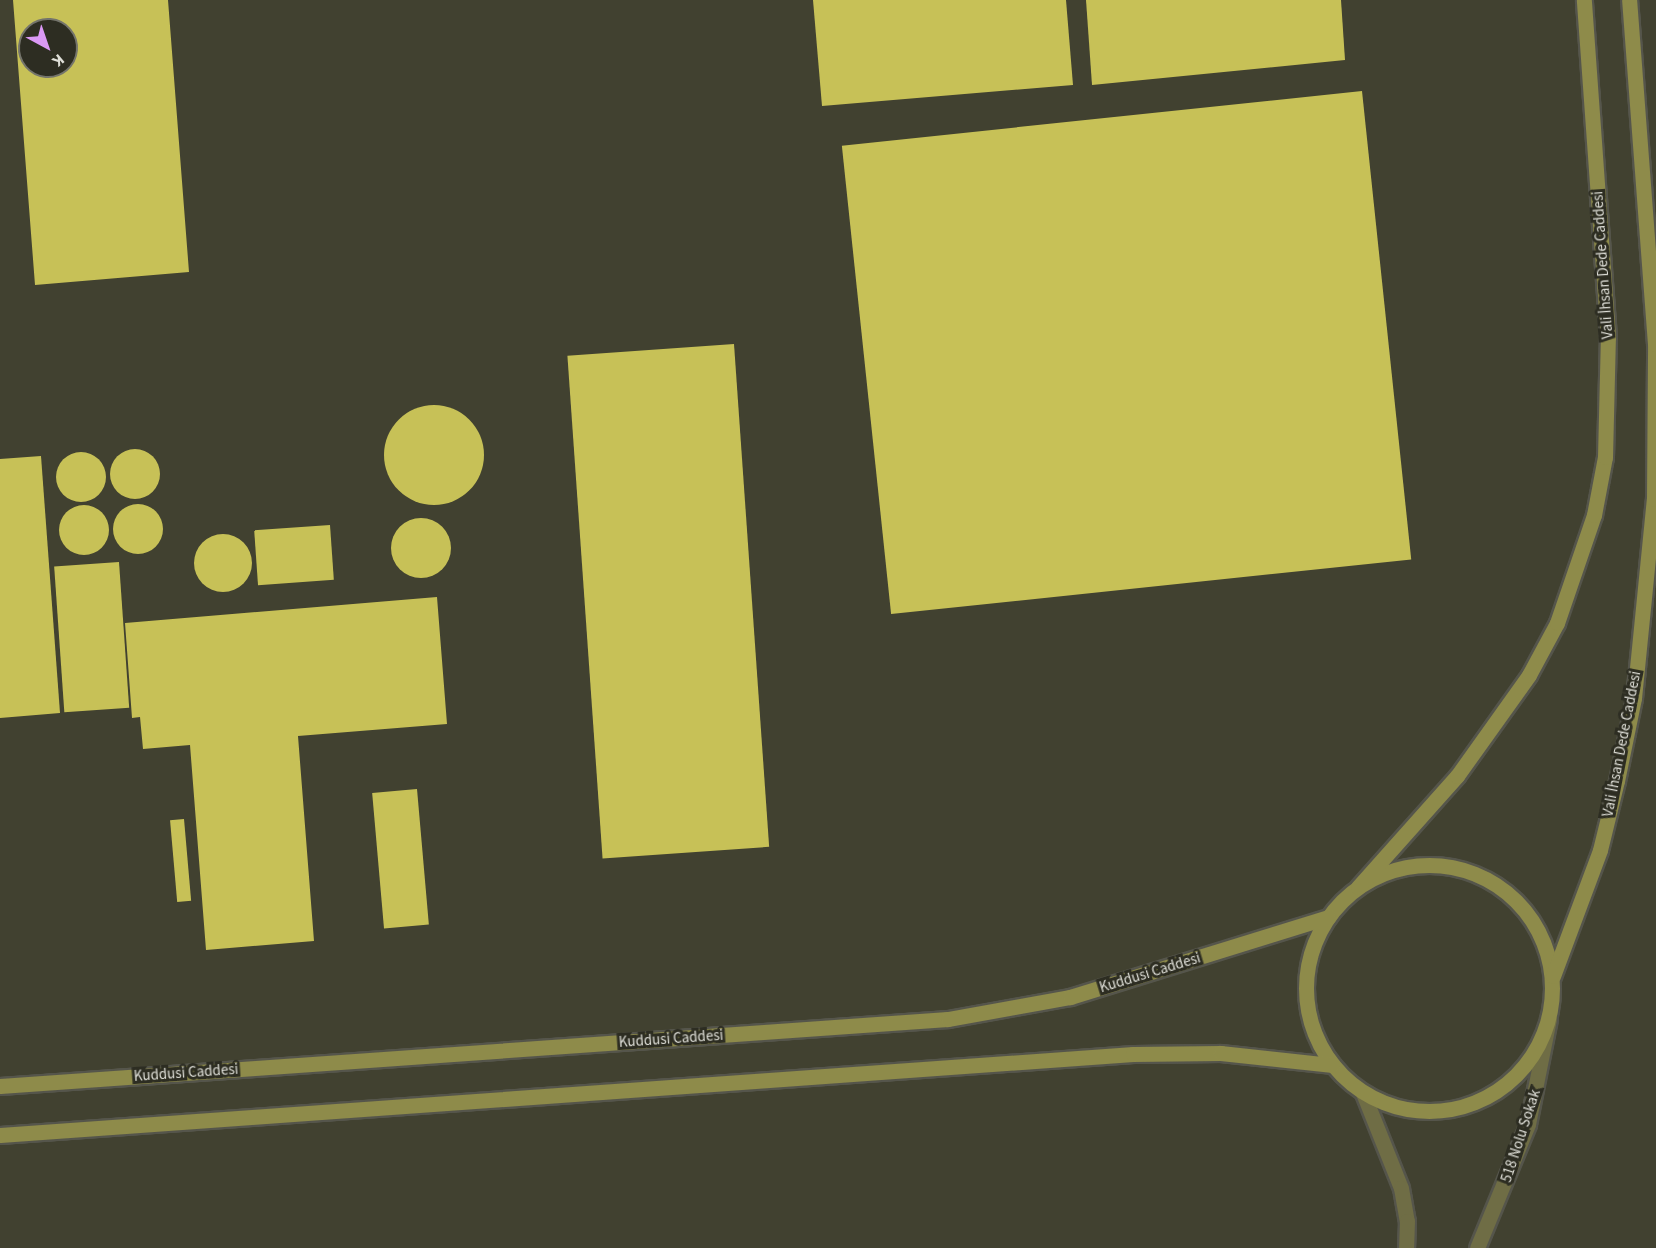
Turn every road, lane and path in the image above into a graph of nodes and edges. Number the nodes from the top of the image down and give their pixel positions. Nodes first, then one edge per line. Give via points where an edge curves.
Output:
1 (1584, 0) edge
2 (1629, 0) edge
3 (1358, 887) junction
4 (1328, 917) junction
5 (1552, 976) junction
6 (1549, 1019) junction
7 (1332, 1065) junction
8 (0, 1086) edge
9 (1363, 1093) junction
10 (0, 1134) edge
11 (1406, 1248) edge
12 (1477, 1248) edge

1 - 3 street, Vali İhsan Dede Caddesi via 1608,337 1605,458 1594,515 1557,623 1529,675 1457,776
2 - 5 street, Vali İhsan Dede Caddesi via 1655,344 1654,499 1634,698 1619,771 1600,850
3 - 4 street, Vali İhsan Dede Caddesi
3 - 5 street via 1398,868 1429,866 1481,876 1516,900 1541,935
4 - 7 street via 1310,956 1305,994 1313,1032
4 - 8 street, Kuddusi Caddesi via 1070,997 948,1019
5 - 6 street
6 - 9 street via 1531,1058 1504,1086 1470,1105 1423,1111 1395,1107
6 - 12 lane, 518 Nolu Sokak via 1528,1124
7 - 9 street
7 - 10 street via 1221,1053 1133,1054
9 - 11 lane via 1401,1188 1407,1221

